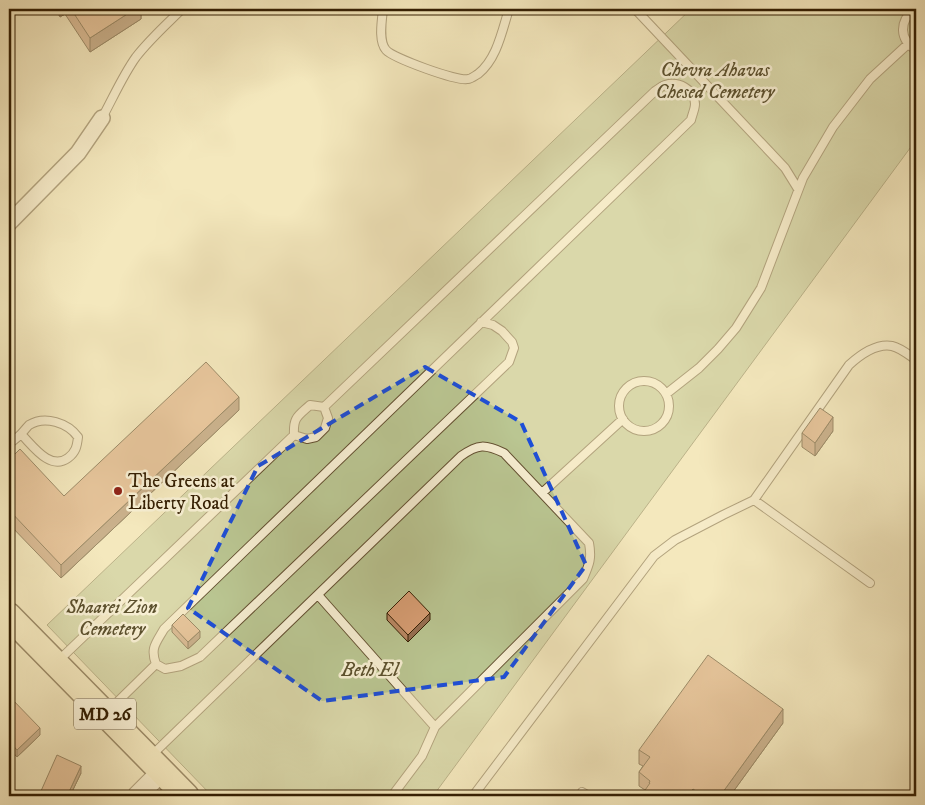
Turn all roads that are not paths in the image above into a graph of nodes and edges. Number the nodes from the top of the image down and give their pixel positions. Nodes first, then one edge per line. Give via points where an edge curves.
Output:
1 (182, 9) edge
2 (383, 9) edge
3 (509, 9) edge
4 (635, 9) edge
5 (914, 9) edge
6 (908, 44) junction
7 (916, 50) edge
8 (702, 80) junction
9 (690, 92) junction
10 (102, 118) joint
11 (798, 189) junction
12 (9, 223) edge
13 (481, 322) junction
14 (916, 360) edge
15 (666, 394) junction
16 (324, 406) junction
17 (623, 419) junction
18 (22, 434) junction
19 (294, 435) junction
20 (9, 444) edge
21 (542, 493) junction
22 (754, 500) junction
23 (870, 583) dead end
24 (318, 595) junction
25 (9, 616) edge
26 (56, 663) junction
27 (156, 664) junction
28 (105, 714) junction
29 (435, 727) junction
30 (155, 765) junction
31 (137, 796) edge
32 (186, 796) edge
33 (392, 796) edge
34 (473, 796) edge

1 - 10 lane via 136,57
2 - 3 lane via 381,26 385,49 446,76 468,79 478,74 495,53
4 - 8 lane
5 - 6 lane via 904,24 903,32
6 - 7 lane
6 - 11 lane via 870,79 833,127
8 - 9 lane
8 - 11 lane via 785,168
9 - 13 lane via 695,104 691,120
9 - 16 lane via 686,87 675,84 655,91
10 - 12 street via 78,153
11 - 15 lane via 761,288 741,321 718,349
13 - 27 lane via 164,629 152,654
13 - 27 lane via 498,328 512,342 514,348 509,362 200,657 165,669
14 - 22 lane via 892,346 882,346 860,356 849,366
15 - 17 lane via 669,411 659,426 642,431 634,429
15 - 17 lane via 655,383 646,381 630,385 620,400
16 - 19 lane via 310,405 296,417
16 - 19 lane via 328,418 325,428 316,437 307,439
17 - 21 lane
18 - 18 lane via 54,462 71,456 78,437 64,424 50,421 28,426
18 - 20 lane
19 - 26 lane
21 - 24 lane via 504,452 491,447 472,449
21 - 29 lane via 589,543 591,554 583,579
22 - 23 lane
22 - 34 lane via 675,540 654,556
24 - 29 lane
24 - 30 lane
25 - 26 main road, MD 26
26 - 28 main road, MD 26
27 - 28 lane
28 - 30 main road, MD 26
29 - 33 lane via 422,756
30 - 31 street
30 - 32 main road, MD 26

